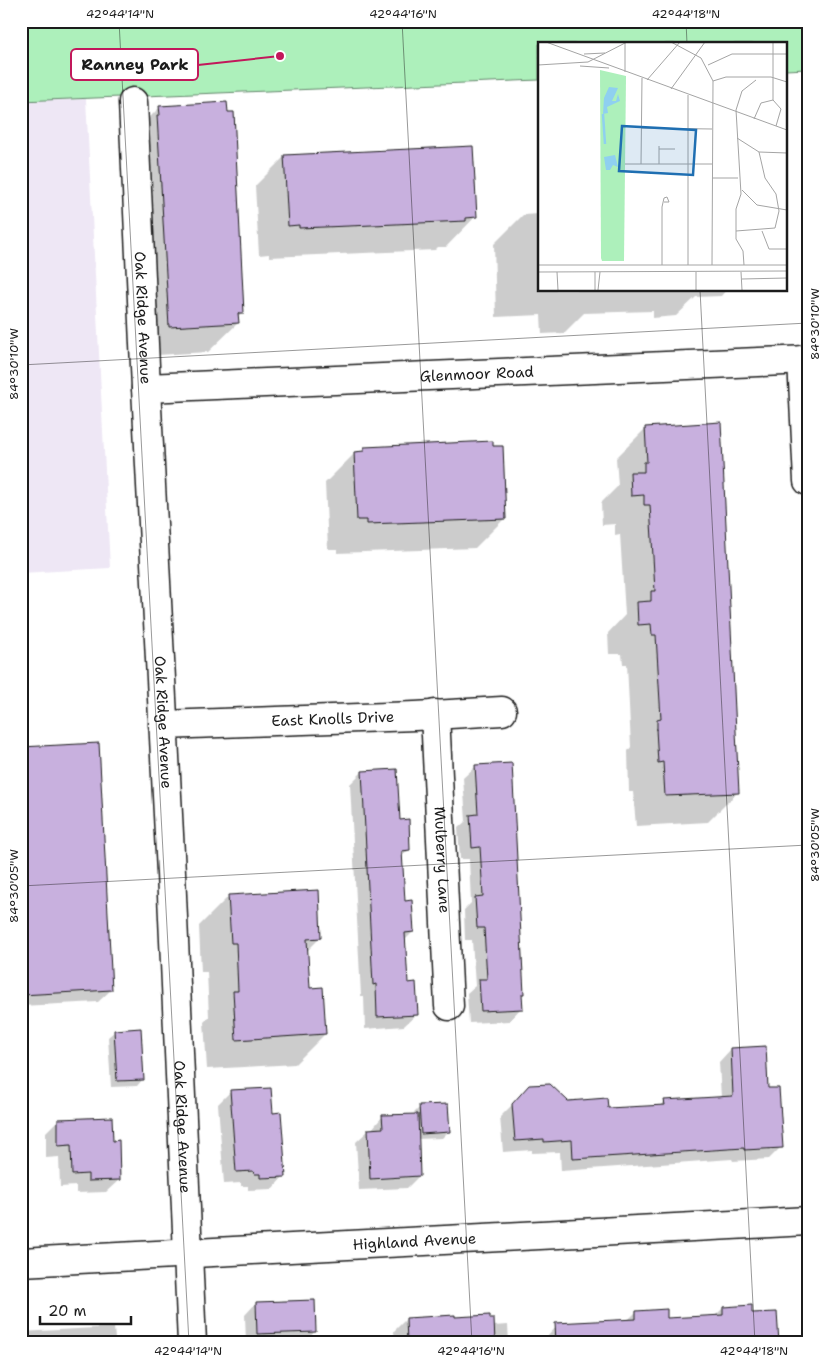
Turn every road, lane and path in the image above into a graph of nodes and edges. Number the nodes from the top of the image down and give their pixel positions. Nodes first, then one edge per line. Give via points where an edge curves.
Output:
1 (133, 102) dead end
2 (805, 360) edge
3 (146, 388) junction
4 (808, 481) edge
5 (502, 711) dead end
6 (435, 714) junction
7 (163, 725) junction
8 (449, 1006) dead end
9 (808, 1221) edge
10 (188, 1253) junction
11 (21, 1262) edge
12 (192, 1343) edge

1 - 3 street, Oak Ridge Avenue
2 - 3 street, Glenmoor Road
2 - 4 street
3 - 7 street, Oak Ridge Avenue
5 - 6 street, East Knolls Drive
6 - 7 street, East Knolls Drive
6 - 8 street, Mulberry Lane
7 - 10 street, Oak Ridge Avenue
9 - 10 street, Highland Avenue
10 - 11 street, Highland Avenue
10 - 12 street, Oak Ridge Avenue

